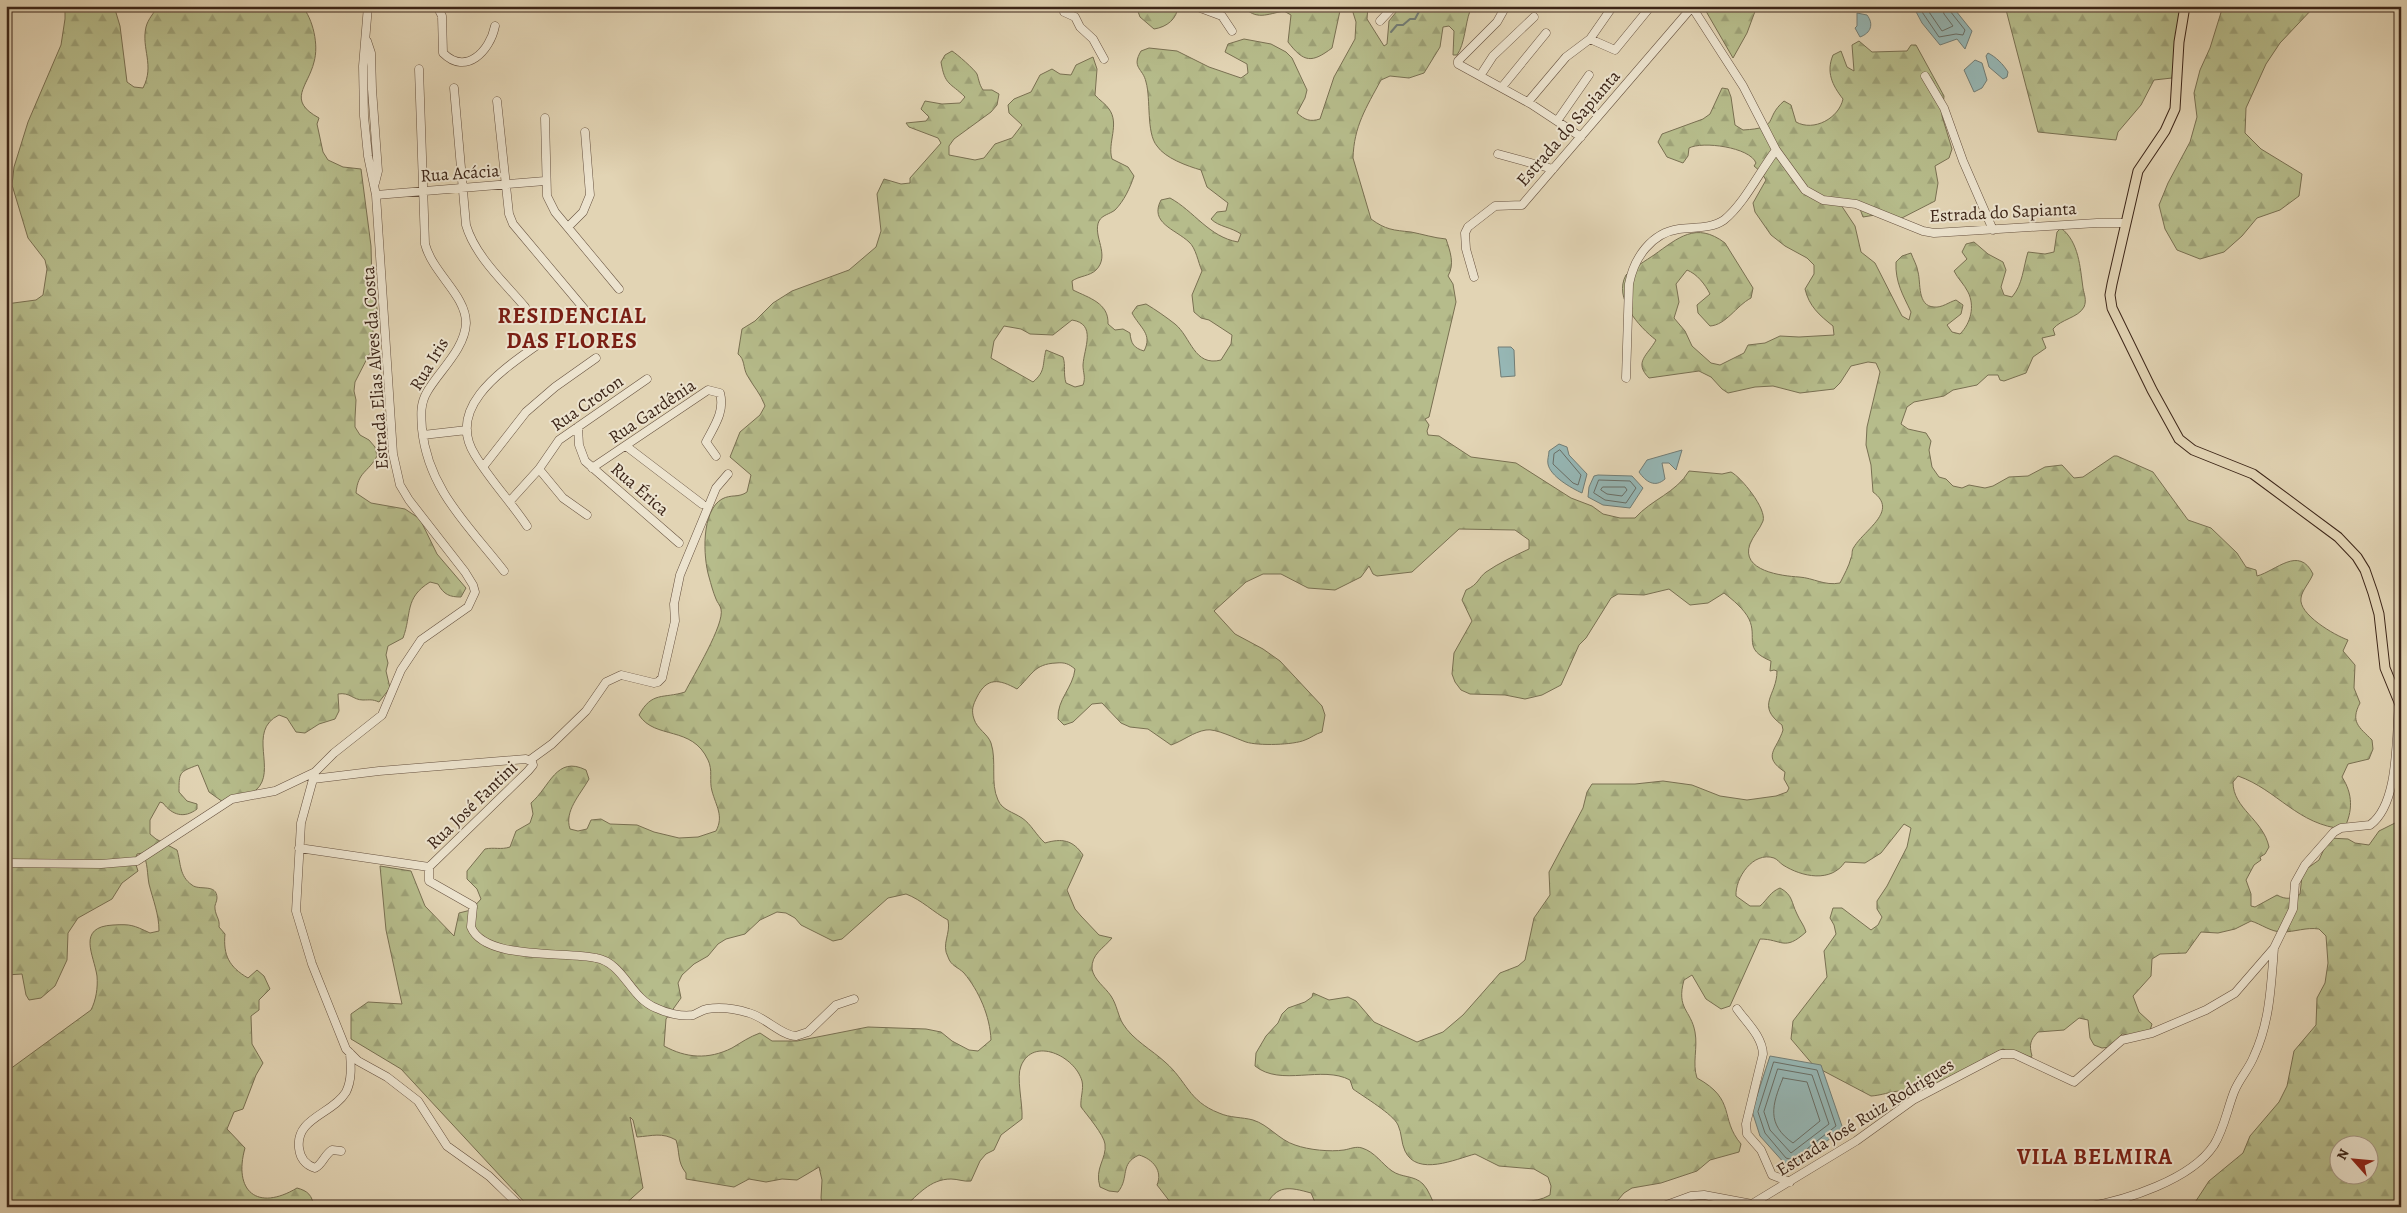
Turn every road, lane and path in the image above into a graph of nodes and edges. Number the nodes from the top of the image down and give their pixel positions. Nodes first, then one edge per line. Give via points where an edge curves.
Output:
1 (368, 6) edge
2 (437, 6) edge
3 (1062, 6) edge
4 (1195, 6) edge
5 (1394, 6) edge
6 (1506, 6) edge
7 (1613, 6) edge
8 (1651, 6) edge
9 (2185, 6) edge
10 (1693, 7) edge
11 (1534, 16) dead end
12 (1380, 21) dead end
13 (494, 26) dead end
14 (1232, 31) dead end
15 (1546, 33) dead end
16 (1590, 39) junction
17 (1104, 59) dead end
18 (419, 69) dead end
19 (1589, 74) dead end
20 (1480, 76) junction
21 (1925, 76) dead end
22 (1502, 87) junction
23 (454, 88) dead end
24 (497, 101) dead end
25 (1528, 102) junction
26 (544, 118) dead end
27 (1557, 121) junction
28 (585, 132) dead end
29 (1581, 137) junction
30 (1776, 150) junction
31 (1498, 154) dead end
32 (1553, 169) junction
33 (545, 182) junction
34 (505, 184) junction
35 (463, 187) junction
36 (422, 190) junction
37 (376, 195) junction
38 (2126, 223) junction
39 (568, 227) junction
40 (1993, 230) junction
41 (1474, 277) dead end
42 (619, 289) dead end
43 (525, 306) dead end
44 (591, 317) dead end
45 (540, 343) dead end
46 (596, 358) dead end
47 (1626, 378) dead end
48 (647, 379) dead end
49 (578, 427) junction
50 (467, 430) junction
51 (423, 435) junction
52 (626, 446) junction
53 (716, 456) dead end
54 (483, 467) junction
55 (592, 468) junction
56 (539, 469) junction
57 (728, 474) dead end
58 (510, 501) junction
59 (702, 504) dead end
60 (587, 515) dead end
61 (527, 526) dead end
62 (679, 542) dead end
63 (504, 571) dead end
64 (2400, 706) edge
65 (530, 760) junction
66 (314, 776) junction
67 (299, 848) junction
68 (6, 863) edge
69 (430, 867) junction
70 (2274, 948) junction
71 (854, 999) dead end
72 (1737, 1008) dead end
73 (350, 1053) junction
74 (341, 1151) dead end
75 (1790, 1182) junction
76 (2108, 1205) edge
77 (521, 1207) edge
78 (1661, 1207) edge
79 (2087, 1207) edge

1 - 37 street, Estrada Elias Alves da Costa via 367,41 372,53 378,171 374,183
2 - 13 street via 442,16 443,52 455,62 469,62 479,55 493,36
3 - 17 street via 1064,12 1075,17 1080,27 1094,39
4 - 14 street via 1222,16
5 - 12 street
6 - 20 street via 1497,22 1458,61
7 - 16 street
8 - 16 street via 1615,50
9 - 38 main road via 2178,42 2175,109 2165,131 2138,170
10 - 29 street, Estrada do Sapianta
10 - 30 street, Estrada do Sapianta via 1743,86
11 - 20 street via 1493,56
15 - 22 street
16 - 25 street via 1566,57
18 - 36 street, Rua Iris
19 - 27 street
20 - 22 street
21 - 40 street via 1944,108
22 - 25 street
23 - 35 street
24 - 34 street
25 - 27 street
26 - 33 street
27 - 29 street
28 - 39 street via 590,195 588,206
29 - 32 street, Estrada do Sapianta
30 - 40 street, Estrada do Sapianta via 1805,190 1815,196 1856,204 1923,231
30 - 47 street via 1725,218 1713,225 1671,231 1658,237 1638,256 1628,284
31 - 32 street
32 - 41 street, Estrada do Sapianta via 1520,206 1495,206 1468,227 1466,249
33 - 34 street, Rua Acácia
33 - 39 street via 551,204
34 - 35 street, Rua Acácia
34 - 44 street via 513,224
35 - 36 street, Rua Acácia
35 - 43 street via 469,236
36 - 37 street, Rua Acácia
36 - 51 street, Rua Iris via 428,257 462,303 466,324 463,337 422,400
37 - 66 street, Estrada Elias Alves da Costa via 396,472 408,500 465,572 475,592 464,612 421,640 401,670 386,708 376,722 334,754
38 - 40 street, Estrada do Sapianta via 2097,222
38 - 64 main road via 2112,284 2112,308 2179,439 2193,450 2253,474 2338,537 2354,553 2365,570 2373,593 2379,614 2385,668
39 - 42 street
45 - 50 street via 488,383 471,408
46 - 54 street via 526,412
48 - 49 street, Rua Croton
49 - 55 street, Rua Érica via 582,454
49 - 56 street, Rua Croton via 559,440
50 - 51 street
50 - 54 street via 474,454
51 - 63 street, Rua Iris via 429,465 446,498
52 - 53 street, Rua Gardênia via 700,394 712,390 720,393 723,403 706,442
52 - 55 street, Rua Gardênia
52 - 59 street
54 - 58 street
55 - 62 street, Rua Érica
56 - 58 street, Rua Croton
56 - 60 street via 563,498
57 - 65 street via 716,488 680,576 675,598 675,621 662,678 654,683 621,675 606,682 586,711
58 - 61 street
64 - 70 street via 2390,797 2372,824 2334,832 2305,865 2295,882 2293,909
65 - 66 street, Rua José Fantini
65 - 69 street, Rua José Fantini via 531,768
66 - 67 street via 304,806
66 - 68 street via 275,791 232,799 137,861
67 - 69 street, Rua José Fantini
67 - 73 street via 296,896 299,921 315,972
69 - 71 street via 429,881 473,906 471,927 483,939 509,951 606,960 645,1002 662,1010 686,1016 716,1008 739,1011 757,1015 796,1036 808,1032 836,1005
70 - 75 street, Estrada José Ruiz Rodrigues via 2235,993 2206,1010 2117,1043 2077,1081 2068,1081 2014,1054 2000,1054 1913,1100
70 - 76 street via 2269,1006 2261,1036 2254,1057 2234,1093 2215,1144 2206,1156 2162,1184
72 - 75 street via 1759,1038 1763,1054 1746,1131 1761,1150 1772,1175
73 - 74 street via 351,1070 346,1091 304,1127 298,1138 300,1155 308,1166 320,1166 332,1150
73 - 77 street via 418,1101 447,1146 489,1176
75 - 78 street, Estrada José Ruiz Rodrigues via 1749,1204 1704,1195 1691,1196
76 - 79 street

